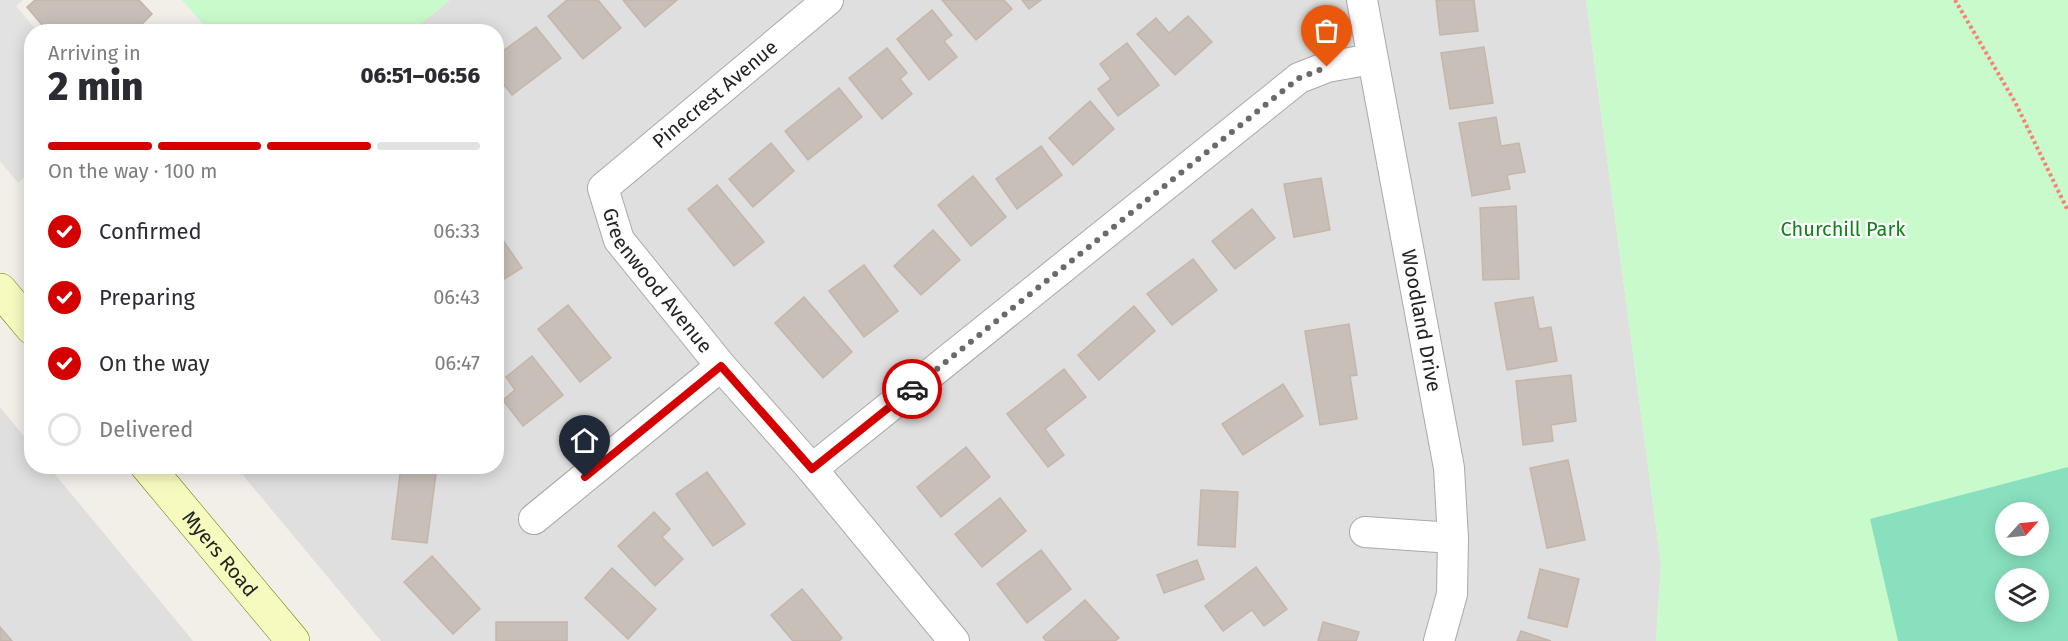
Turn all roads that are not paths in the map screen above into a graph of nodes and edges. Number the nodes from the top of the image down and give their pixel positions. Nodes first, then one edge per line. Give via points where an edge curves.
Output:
1 (828, 0) edge
2 (1362, 0) edge
3 (1372, 59) junction
4 (603, 188) joint
5 (0, 290) edge
6 (24, 318) edge
7 (721, 366) junction
8 (812, 469) junction
9 (154, 474) edge
10 (534, 519) dead end
11 (1365, 532) dead end
12 (1453, 538) junction
13 (293, 641) edge
14 (954, 641) edge
15 (1439, 641) edge

1 - 4 street, Pinecrest Avenue
2 - 3 street, Woodland Drive
3 - 8 street via 1327,67 1299,78
3 - 12 street, Woodland Drive via 1449,468
4 - 7 street, Greenwood Avenue via 618,240
5 - 6 main road
7 - 8 street, Greenwood Avenue
7 - 10 street
8 - 14 street, Greenwood Avenue
9 - 13 main road, Myers Road
11 - 12 street
12 - 15 street, Woodland Drive via 1452,594

